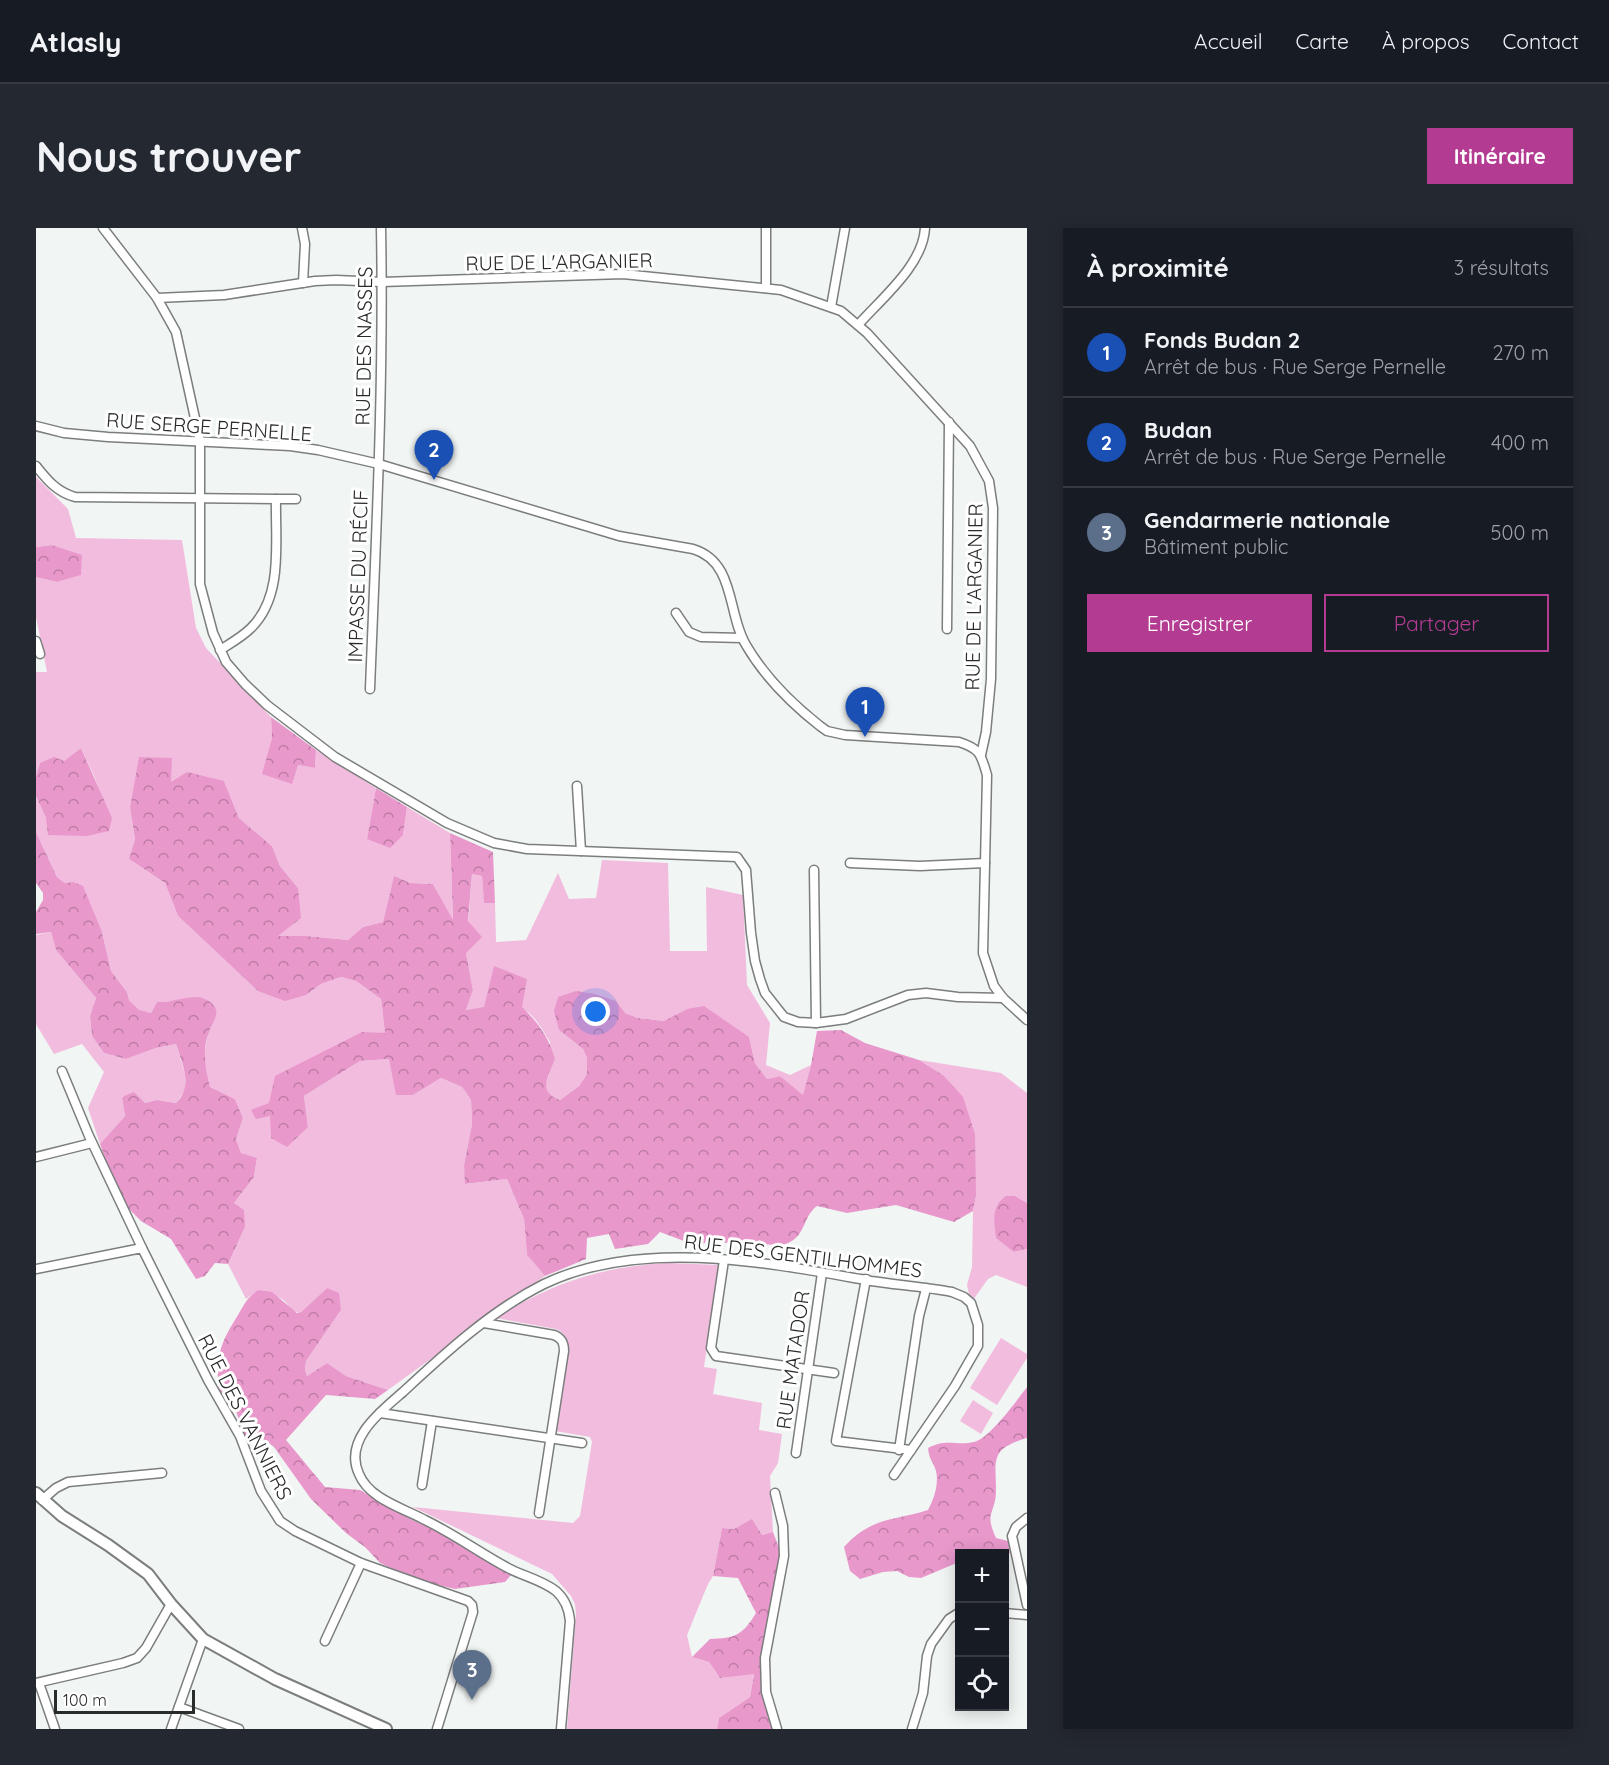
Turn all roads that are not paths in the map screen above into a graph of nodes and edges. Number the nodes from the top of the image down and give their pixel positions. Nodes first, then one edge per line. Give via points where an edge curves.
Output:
1 (103, 228) edge
2 (302, 228) edge
3 (381, 228) edge
4 (766, 228) edge
5 (845, 228) edge
6 (925, 228) edge
7 (382, 282) junction
8 (303, 283) junction
9 (766, 288) junction
10 (157, 298) junction
11 (831, 307) junction
12 (858, 325) junction
13 (949, 422) junction
14 (36, 426) edge
15 (200, 441) junction
16 (379, 464) junction
17 (36, 466) edge
18 (200, 499) junction
19 (276, 499) junction
20 (296, 499) dead end
21 (676, 613) dead end
22 (947, 629) dead end
23 (742, 638) junction
24 (36, 641) edge
25 (220, 650) junction
26 (40, 654) dead end
27 (370, 689) dead end
28 (981, 755) junction
29 (577, 786) dead end
30 (580, 850) junction
31 (850, 863) dead end
32 (985, 863) junction
33 (814, 870) dead end
34 (1003, 998) junction
35 (1027, 1020) edge
36 (816, 1023) junction
37 (62, 1071) dead end
38 (92, 1143) junction
39 (36, 1157) edge
40 (142, 1248) junction
41 (724, 1260) junction
42 (36, 1269) edge
43 (822, 1272) junction
44 (866, 1279) junction
45 (926, 1289) junction
46 (484, 1323) junction
47 (808, 1369) junction
48 (834, 1373) dead end
49 (380, 1413) junction
50 (432, 1421) junction
51 (551, 1438) junction
52 (582, 1443) dead end
53 (899, 1450) junction
54 (911, 1450) junction
55 (796, 1453) dead end
56 (162, 1473) dead end
57 (894, 1475) dead end
58 (422, 1485) dead end
59 (775, 1493) dead end
60 (39, 1496) edge
61 (539, 1513) dead end
62 (1027, 1518) edge
63 (361, 1563) junction
64 (171, 1604) junction
65 (1027, 1605) edge
66 (1009, 1614) edge
67 (955, 1615) edge
68 (1027, 1616) edge
69 (203, 1638) junction
70 (325, 1641) dead end
71 (38, 1683) edge
72 (179, 1707) junction
73 (55, 1729) edge
74 (171, 1729) edge
75 (238, 1729) edge
76 (386, 1729) edge
77 (436, 1729) edge
78 (561, 1729) edge
79 (777, 1729) edge
80 (912, 1729) edge

1 - 10 street
2 - 8 street
3 - 7 street, RUE DES NASSES
4 - 9 street
5 - 11 street
6 - 12 street via 922,245 910,267
7 - 8 street, RUE DE L'ARGANIER
7 - 9 street, RUE DE L'ARGANIER via 623,274
7 - 16 street, RUE DES NASSES
8 - 10 street, RUE DE L'ARGANIER via 224,295
9 - 11 street, RUE DE L'ARGANIER
10 - 15 street via 176,332
11 - 12 street, RUE DE L'ARGANIER
12 - 13 street, RUE DE L'ARGANIER
13 - 22 street
13 - 28 street, RUE DE L'ARGANIER via 978,459 993,498 991,679
14 - 15 street, RUE SERGE PERNELLE via 84,435
15 - 16 street, RUE SERGE PERNELLE via 305,447
15 - 18 street
16 - 23 street, RUE SERGE PERNELLE via 599,531 700,551 722,572
16 - 27 street, IMPASSE DU RÉCIF
17 - 18 street via 54,486 75,497
18 - 19 street
18 - 25 street via 200,584
19 - 20 street
19 - 25 street via 275,567 270,597 251,628
21 - 23 street via 689,632 701,637
23 - 28 street, RUE SERGE PERNELLE via 778,687 827,731 885,739 959,742 972,746
24 - 26 street
25 - 30 street via 233,671 267,705 335,757 447,823 494,843 527,849
28 - 32 street via 987,775
29 - 30 street
30 - 36 street via 737,857 746,870 754,961 765,993 783,1017
31 - 32 street
32 - 34 street via 983,953 994,986
33 - 36 street
34 - 35 street
34 - 36 street via 908,995 846,1019
37 - 38 street, RUE DES VANNIERS
38 - 39 street
38 - 40 street, RUE DES VANNIERS
40 - 42 street
40 - 63 street, RUE DES VANNIERS via 240,1436 252,1471 274,1513 295,1531
41 - 43 street, RUE DES GENTILHOMMES
41 - 46 street, RUE DES GENTILHOMMES via 669,1256 592,1268 547,1283
41 - 47 street via 713,1353
43 - 44 street, RUE DES GENTILHOMMES
43 - 47 street, RUE MATADOR
44 - 45 street, RUE DES GENTILHOMMES
44 - 53 street via 836,1441
45 - 53 street
45 - 54 street, RUE DES GENTILHOMMES via 952,1292 971,1303 978,1346
46 - 49 street, RUE DES GENTILHOMMES
46 - 51 street via 554,1335 562,1340 564,1351
47 - 48 street
47 - 55 street, RUE MATADOR
49 - 50 street
49 - 78 street, RUE DES GENTILHOMMES via 360,1437 355,1454 358,1473 367,1486 510,1569 548,1586 565,1603 570,1621
50 - 51 street
50 - 58 street
51 - 52 street
51 - 61 street
53 - 54 street
54 - 57 street, RUE DES GENTILHOMMES
56 - 60 street via 68,1482
59 - 79 street via 783,1526 784,1556 765,1658 766,1692
60 - 64 street via 148,1574
62 - 65 street via 1012,1536
63 - 70 street
63 - 77 street, RUE DES VANNIERS via 472,1605
64 - 69 street
64 - 71 street via 137,1658
66 - 68 street
67 - 80 street via 931,1644
69 - 72 street
69 - 76 street via 275,1679
71 - 73 street
72 - 74 street
72 - 75 street

